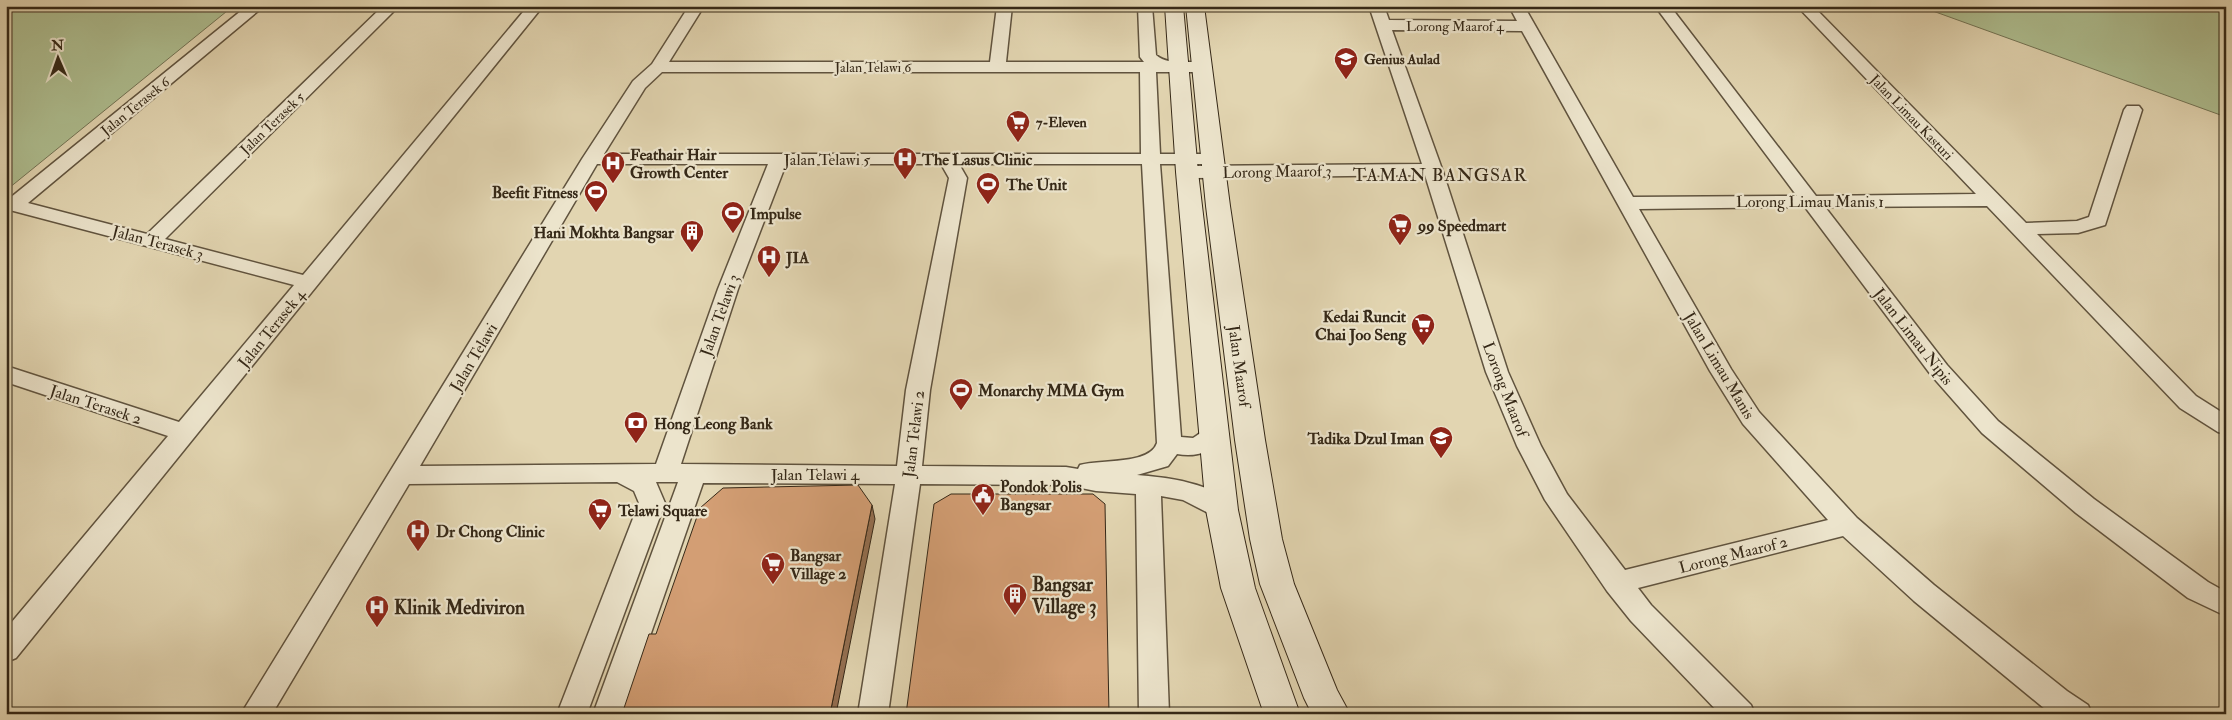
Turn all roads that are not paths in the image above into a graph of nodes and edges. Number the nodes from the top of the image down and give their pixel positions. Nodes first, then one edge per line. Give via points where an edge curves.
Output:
1 (257, 6) edge
2 (392, 6) edge
3 (536, 6) edge
4 (697, 6) edge
5 (1006, 6) edge
6 (1145, 6) edge
7 (1174, 6) edge
8 (1195, 6) edge
9 (1376, 6) edge
10 (1662, 6) edge
11 (1804, 6) edge
12 (1522, 16) edge
13 (1382, 25) junction
14 (1148, 62) junction
15 (658, 67) junction
16 (997, 67) junction
17 (1178, 67) junction
18 (1203, 67) junction
19 (2133, 110) dead end
20 (591, 159) junction
21 (779, 159) junction
22 (947, 159) junction
23 (1151, 160) junction
24 (1204, 170) junction
25 (1434, 174) junction
26 (1993, 200) junction
27 (1810, 201) junction
28 (1627, 203) junction
29 (10, 204) edge
30 (2019, 229) junction
31 (152, 240) junction
32 (309, 283) junction
33 (6, 374) edge
34 (2226, 426) edge
35 (185, 433) junction
36 (1214, 433) junction
37 (1169, 442) junction
38 (618, 473) junction
39 (664, 474) junction
40 (694, 474) junction
41 (909, 474) junction
42 (402, 475) junction
43 (1066, 476) junction
44 (1148, 484) junction
45 (1222, 510) junction
46 (1848, 525) junction
47 (1617, 583) junction
48 (2226, 605) edge
49 (9, 642) edge
50 (256, 714) edge
51 (572, 714) edge
52 (608, 714) edge
53 (872, 714) edge
54 (1154, 714) edge
55 (1282, 714) edge
56 (1332, 714) edge
57 (1740, 714) edge
58 (2077, 714) edge

1 - 29 street, Jalan Terasek 6
2 - 31 street, Jalan Terasek 5
3 - 32 street, Jalan Terasek 4
4 - 15 street, Jalan Telawi
5 - 16 street
6 - 14 street
7 - 17 main road, Jalan Maarof
8 - 18 main road, Jalan Maarof
9 - 13 street, Lorong Maarof
10 - 27 street, Jalan Limau Nipis
11 - 26 street, Jalan Limau Kasturi
12 - 13 street, Lorong Maarof 4
12 - 28 street, Jalan Limau Manis
13 - 25 street, Lorong Maarof
14 - 16 street, Jalan Telawi 6 via 1088,67
14 - 17 street, Jalan Telawi 6
14 - 23 street
15 - 16 street, Jalan Telawi 6
15 - 20 street, Jalan Telawi via 639,85
17 - 18 street, Jalan Telawi 6
17 - 24 main road, Jalan Maarof
18 - 24 main road, Jalan Maarof
19 - 30 street via 2098,221 2078,228
20 - 21 street, Jalan Telawi 5
20 - 42 street, Jalan Telawi
21 - 22 street, Jalan Telawi 5
21 - 39 street, Jalan Telawi 3 via 728,289
22 - 23 street, Jalan Telawi 5
22 - 41 street, Jalan Telawi 2 via 958,178 918,390
23 - 24 street, Jalan Telawi 5
23 - 37 street
24 - 25 street, Lorong Maarof 3 via 1241,181
24 - 36 main road, Jalan Maarof
24 - 56 main road, Jalan Maarof via 1266,539 1277,584 1322,698
25 - 47 street, Lorong Maarof via 1467,282 1517,420 1558,500
26 - 27 street, Lorong Limau Manis 1
26 - 30 street, Jalan Limau Kasturi
27 - 28 street, Lorong Limau Manis 1
27 - 48 street, Jalan Limau Nipis via 1939,370 1990,427 2085,506 2198,590
28 - 46 street, Jalan Limau Manis via 1751,418
29 - 31 street, Jalan Terasek 3
30 - 34 street, Jalan Limau Kasturi via 2188,402
31 - 32 street, Jalan Terasek 3
32 - 35 street, Jalan Terasek 4
33 - 35 street, Jalan Terasek 2
35 - 49 street, Jalan Terasek 4
36 - 37 street via 1201,445 1179,446
36 - 45 main road, Jalan Maarof
37 - 43 street via 1164,454 1144,466 1100,469
38 - 39 street, Jalan Telawi 4
38 - 42 street, Jalan Telawi 4
38 - 51 street via 643,482 652,503
39 - 40 street, Jalan Telawi 4
40 - 41 street, Jalan Telawi 4
40 - 52 street
41 - 43 street, Jalan Telawi 4
41 - 53 street, Jalan Telawi 2
42 - 50 street, Jalan Telawi
43 - 44 street, Jalan Telawi 4 via 1100,482
44 - 45 street, Jalan Telawi 4 via 1200,495
44 - 54 street
45 - 55 main road, Jalan Maarof via 1238,588
46 - 47 street, Lorong Maarof 2
46 - 58 street, Jalan Limau Manis via 1924,593
47 - 57 street, Lorong Maarof via 1641,613

